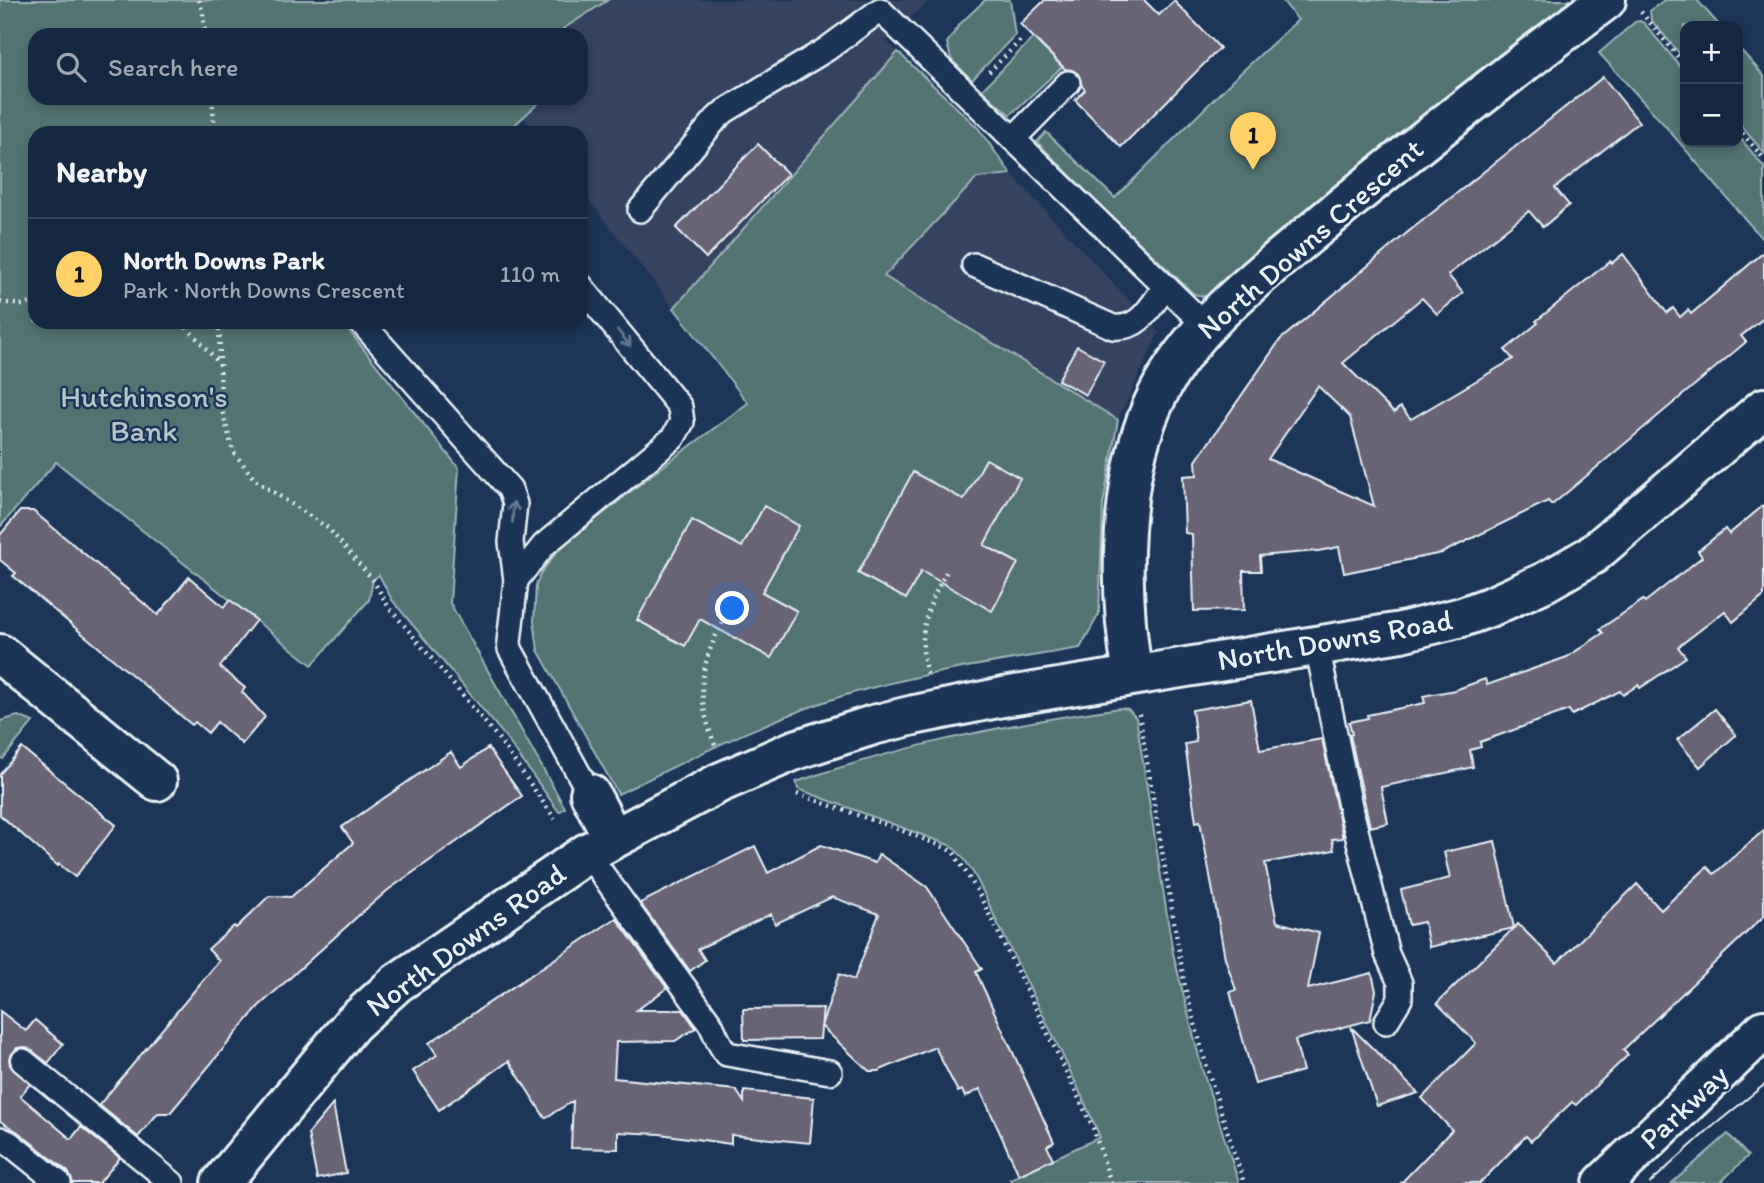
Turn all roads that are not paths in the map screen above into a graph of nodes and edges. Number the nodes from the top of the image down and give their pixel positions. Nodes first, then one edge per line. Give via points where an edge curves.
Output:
1 (884, 5) edge
2 (1622, 5) edge
3 (1068, 83) dead end
4 (1013, 139) junction
5 (640, 210) dead end
6 (974, 265) dead end
7 (1166, 287) junction
8 (588, 294) edge
9 (1205, 325) junction
10 (367, 329) edge
11 (1764, 408) edge
12 (516, 580) junction
13 (1317, 646) junction
14 (3, 663) edge
15 (1133, 675) junction
16 (157, 781) dead end
17 (590, 794) joint
18 (594, 849) junction
19 (1386, 1022) dead end
20 (1764, 1030) edge
21 (23, 1061) dead end
22 (830, 1072) dead end
23 (0, 1139) edge
24 (59, 1183) edge
25 (172, 1183) edge
26 (221, 1183) edge
27 (1603, 1183) edge

1 - 4 lane
1 - 5 lane via 827,50 725,111
2 - 9 street, North Downs Crescent via 1480,94
3 - 4 lane
4 - 7 lane
6 - 7 lane via 1113,327 1137,322
7 - 9 lane
8 -> 12 lane via 680,407 682,422 673,438 544,545
9 - 15 street, North Downs Crescent via 1157,396 1134,468 1125,532 1124,599
12 -> 10 lane via 511,542 515,504 510,489
11 - 13 street, North Downs Road via 1606,544 1545,582 1454,620
12 - 17 lane via 510,649
13 - 15 street, North Downs Road
13 - 19 lane via 1353,820 1387,954 1400,983 1400,999
14 - 16 street
15 - 18 street, North Downs Road via 935,710 836,736 741,773
17 - 18 street
18 - 22 lane via 727,1054
18 - 26 street, North Downs Road via 378,999 320,1061
20 - 27 street, Parkway
21 - 25 lane
23 - 24 lane

